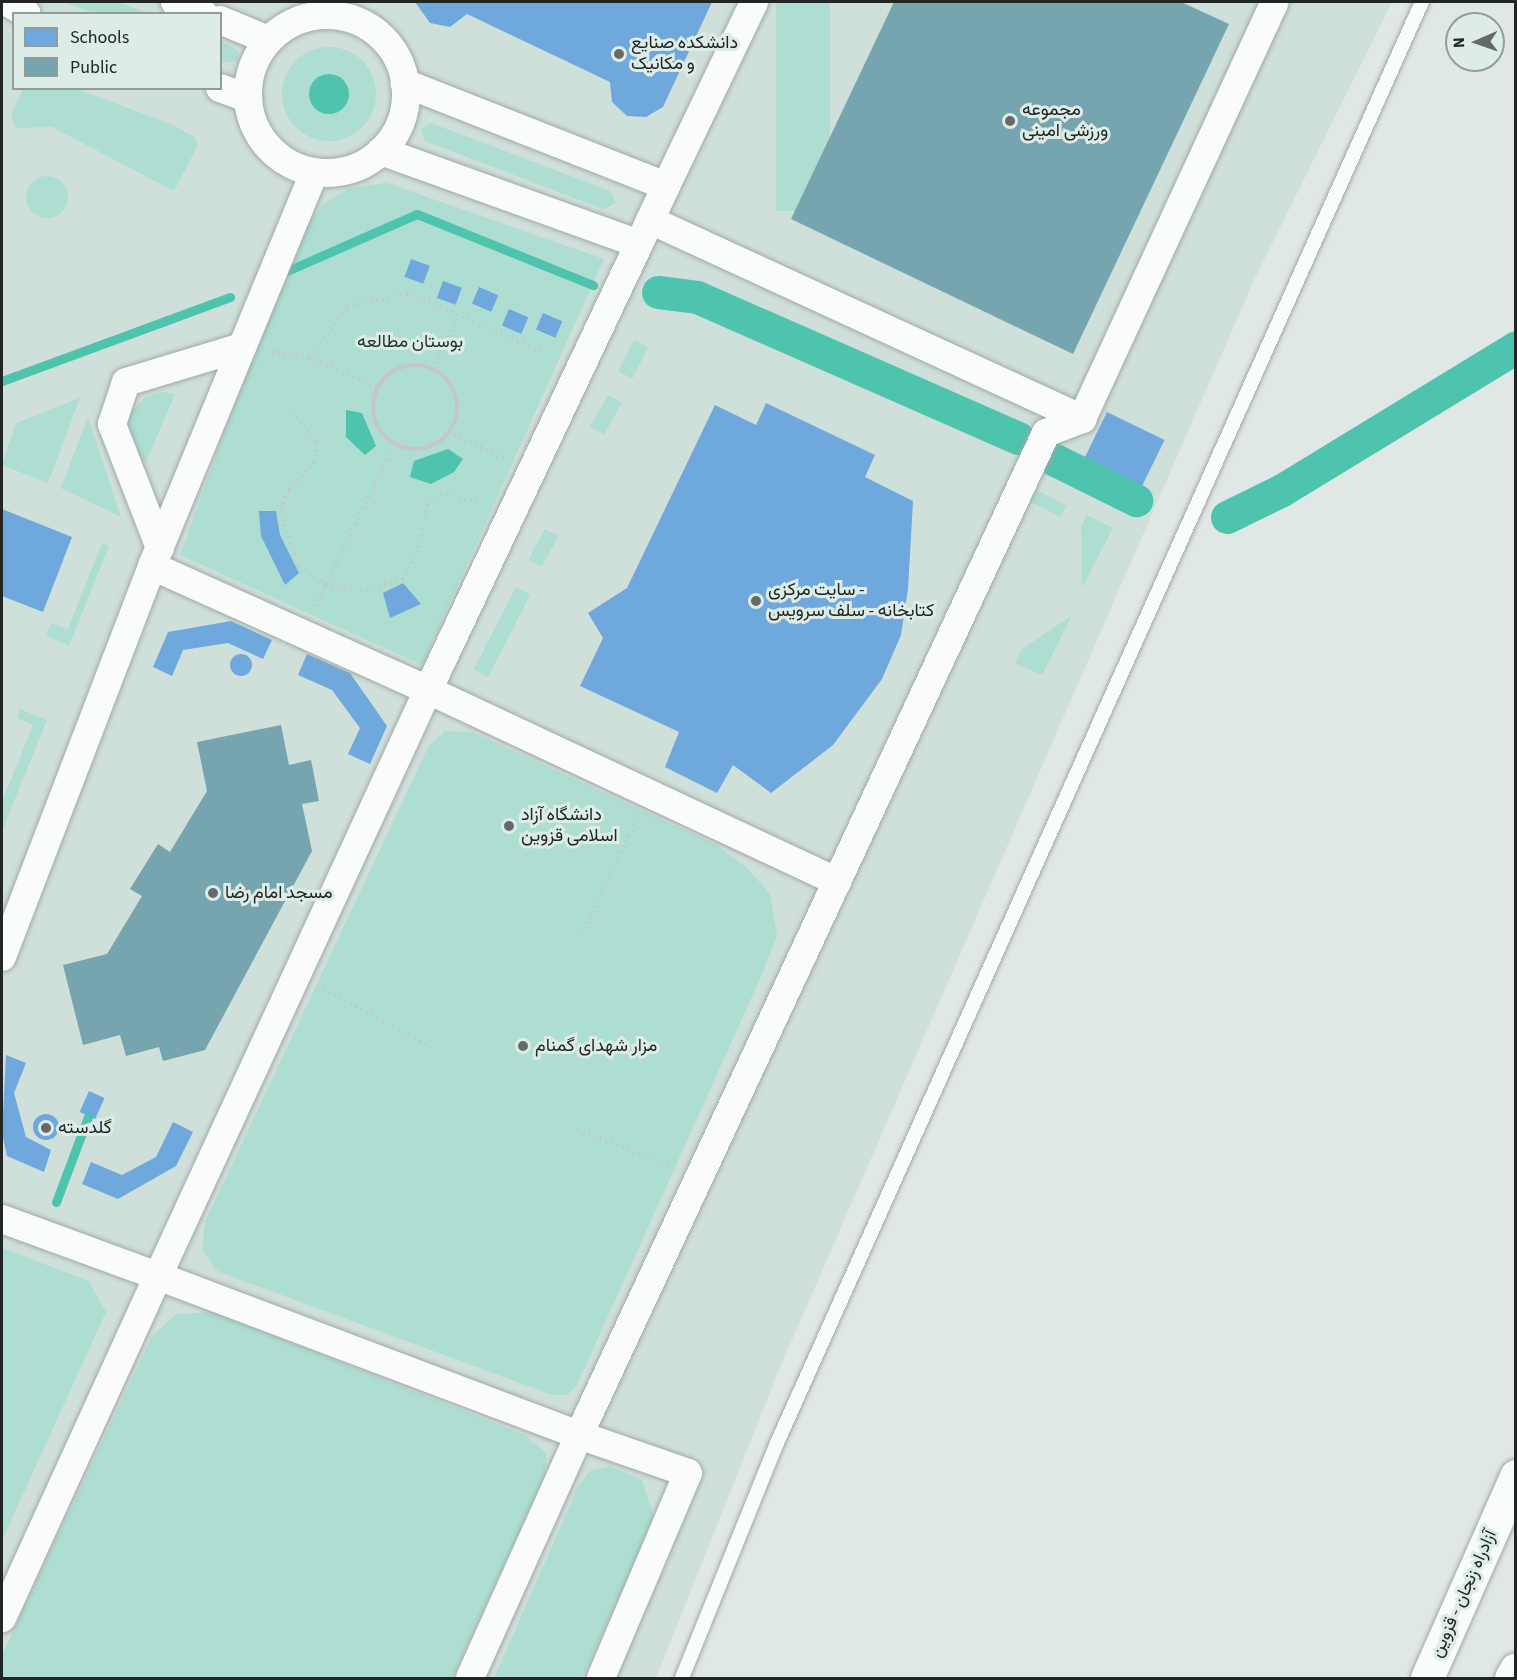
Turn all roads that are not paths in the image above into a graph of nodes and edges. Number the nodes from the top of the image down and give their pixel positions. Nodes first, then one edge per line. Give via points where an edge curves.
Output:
1 (175, 2) edge
2 (754, 2) edge
3 (1275, 2) edge
4 (1422, 2) edge
5 (362, 11) edge
6 (199, 12) edge
7 (222, 21) edge
8 (268, 40) junction
9 (405, 83) junction
10 (222, 89) edge
11 (248, 98) junction
12 (381, 151) junction
13 (314, 172) junction
14 (666, 186) junction
15 (645, 232) junction
16 (242, 347) junction
17 (1082, 419) junction
18 (156, 557) junction
19 (428, 690) junction
20 (837, 882) junction
21 (2, 957) edge
22 (2, 1219) edge
23 (158, 1276) junction
24 (579, 1435) junction
25 (1515, 1476) edge
26 (2, 1618) edge
27 (1515, 1669) edge
28 (470, 1678) edge
29 (600, 1678) edge
30 (682, 1678) edge
31 (1427, 1678) edge
32 (1511, 1678) edge

1 - 6 street
2 - 14 street
3 - 17 street
4 - 30 lane via 777,1443
5 - 8 street via 311,16
5 - 9 street via 389,46
7 - 8 street
8 - 11 street via 249,77
9 - 12 street via 399,123
9 - 14 street
10 - 11 street
11 - 13 street via 253,124 267,147 288,164
12 - 13 street via 350,170
12 - 15 street
13 - 16 street
14 - 15 street
15 - 17 street
15 - 19 street
16 - 18 street
16 - 18 street via 126,382 112,424
17 - 20 street via 1046,433
18 - 19 street via 303,634
18 - 21 street
19 - 20 street
19 - 23 street
20 - 24 street
22 - 23 street
23 - 24 street
23 - 26 street
24 - 28 street
24 - 29 street via 688,1473
25 - 31 highway, آزادراه زنجان - قزوین
27 - 32 highway

